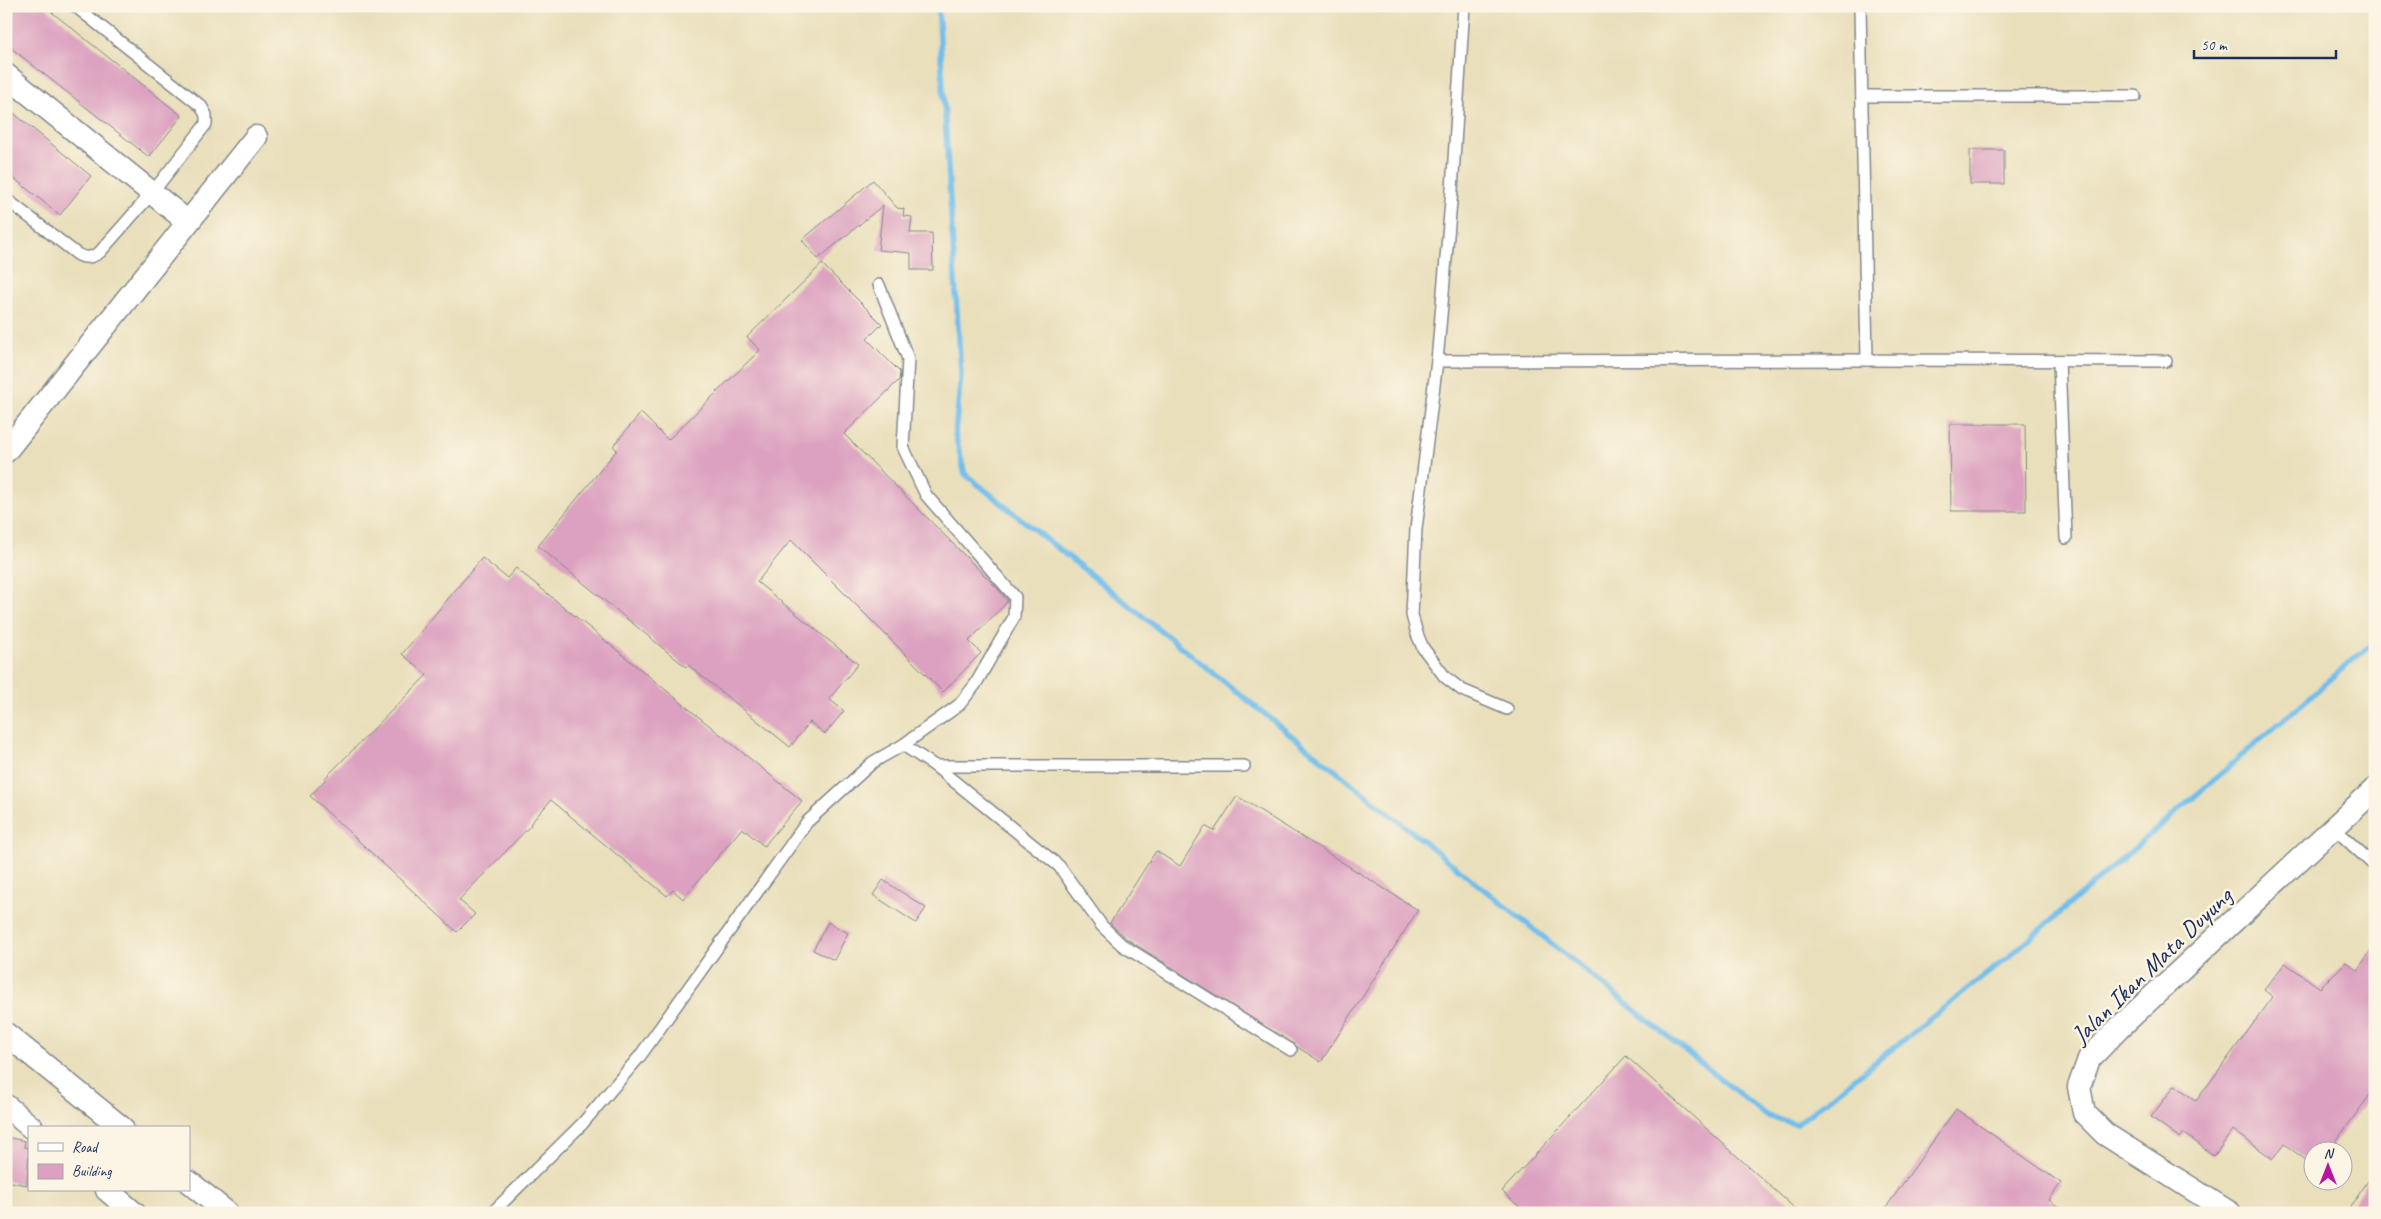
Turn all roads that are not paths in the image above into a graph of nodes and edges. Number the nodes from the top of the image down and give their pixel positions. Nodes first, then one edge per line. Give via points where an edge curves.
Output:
1 (75, 6) edge
2 (1464, 6) edge
3 (1860, 6) edge
4 (6, 75) edge
5 (1862, 96) junction
6 (2135, 96) dead end
7 (256, 137) dead end
8 (152, 192) junction
9 (6, 199) edge
10 (188, 222) junction
11 (879, 285) dead end
12 (1437, 360) junction
13 (1867, 360) junction
14 (2059, 360) junction
15 (2166, 360) dead end
16 (6, 451) edge
17 (2066, 538) dead end
18 (1507, 709) dead end
19 (904, 745) junction
20 (935, 766) junction
21 (1244, 766) dead end
22 (2375, 790) edge
23 (2334, 828) junction
24 (2375, 866) edge
25 (6, 1034) edge
26 (1291, 1050) dead end
27 (6, 1106) edge
28 (30, 1126) edge
29 (120, 1126) edge
30 (190, 1183) edge
31 (109, 1192) edge
32 (134, 1213) edge
33 (227, 1213) edge
34 (492, 1213) edge
35 (2230, 1213) edge

1 - 8 lane via 201,106 206,114 204,127
2 - 12 lane
3 - 5 lane
4 - 8 street
5 - 6 lane
5 - 13 lane
7 - 10 street
8 - 9 lane via 100,252 87,257 77,254
8 - 10 street
10 - 16 street
11 - 19 lane via 908,359 903,447 926,495 1015,597 1014,617 975,685 959,705
12 - 13 lane
12 - 18 lane via 1416,530 1412,615 1416,634 1445,677 1462,690
13 - 14 lane
14 - 15 lane
14 - 17 lane
19 - 20 lane
19 - 34 lane via 873,762 807,822 640,1056 582,1124
20 - 21 lane
20 - 26 lane via 1059,866 1102,926 1122,945
22 - 23 street, Jalan Ikan Mata Duyung
23 - 24 lane
23 - 35 street, Jalan Ikan Mata Duyung via 2089,1059 2079,1087 2084,1113 2105,1134
25 - 29 street
27 - 28 street
30 - 33 street
31 - 32 street

